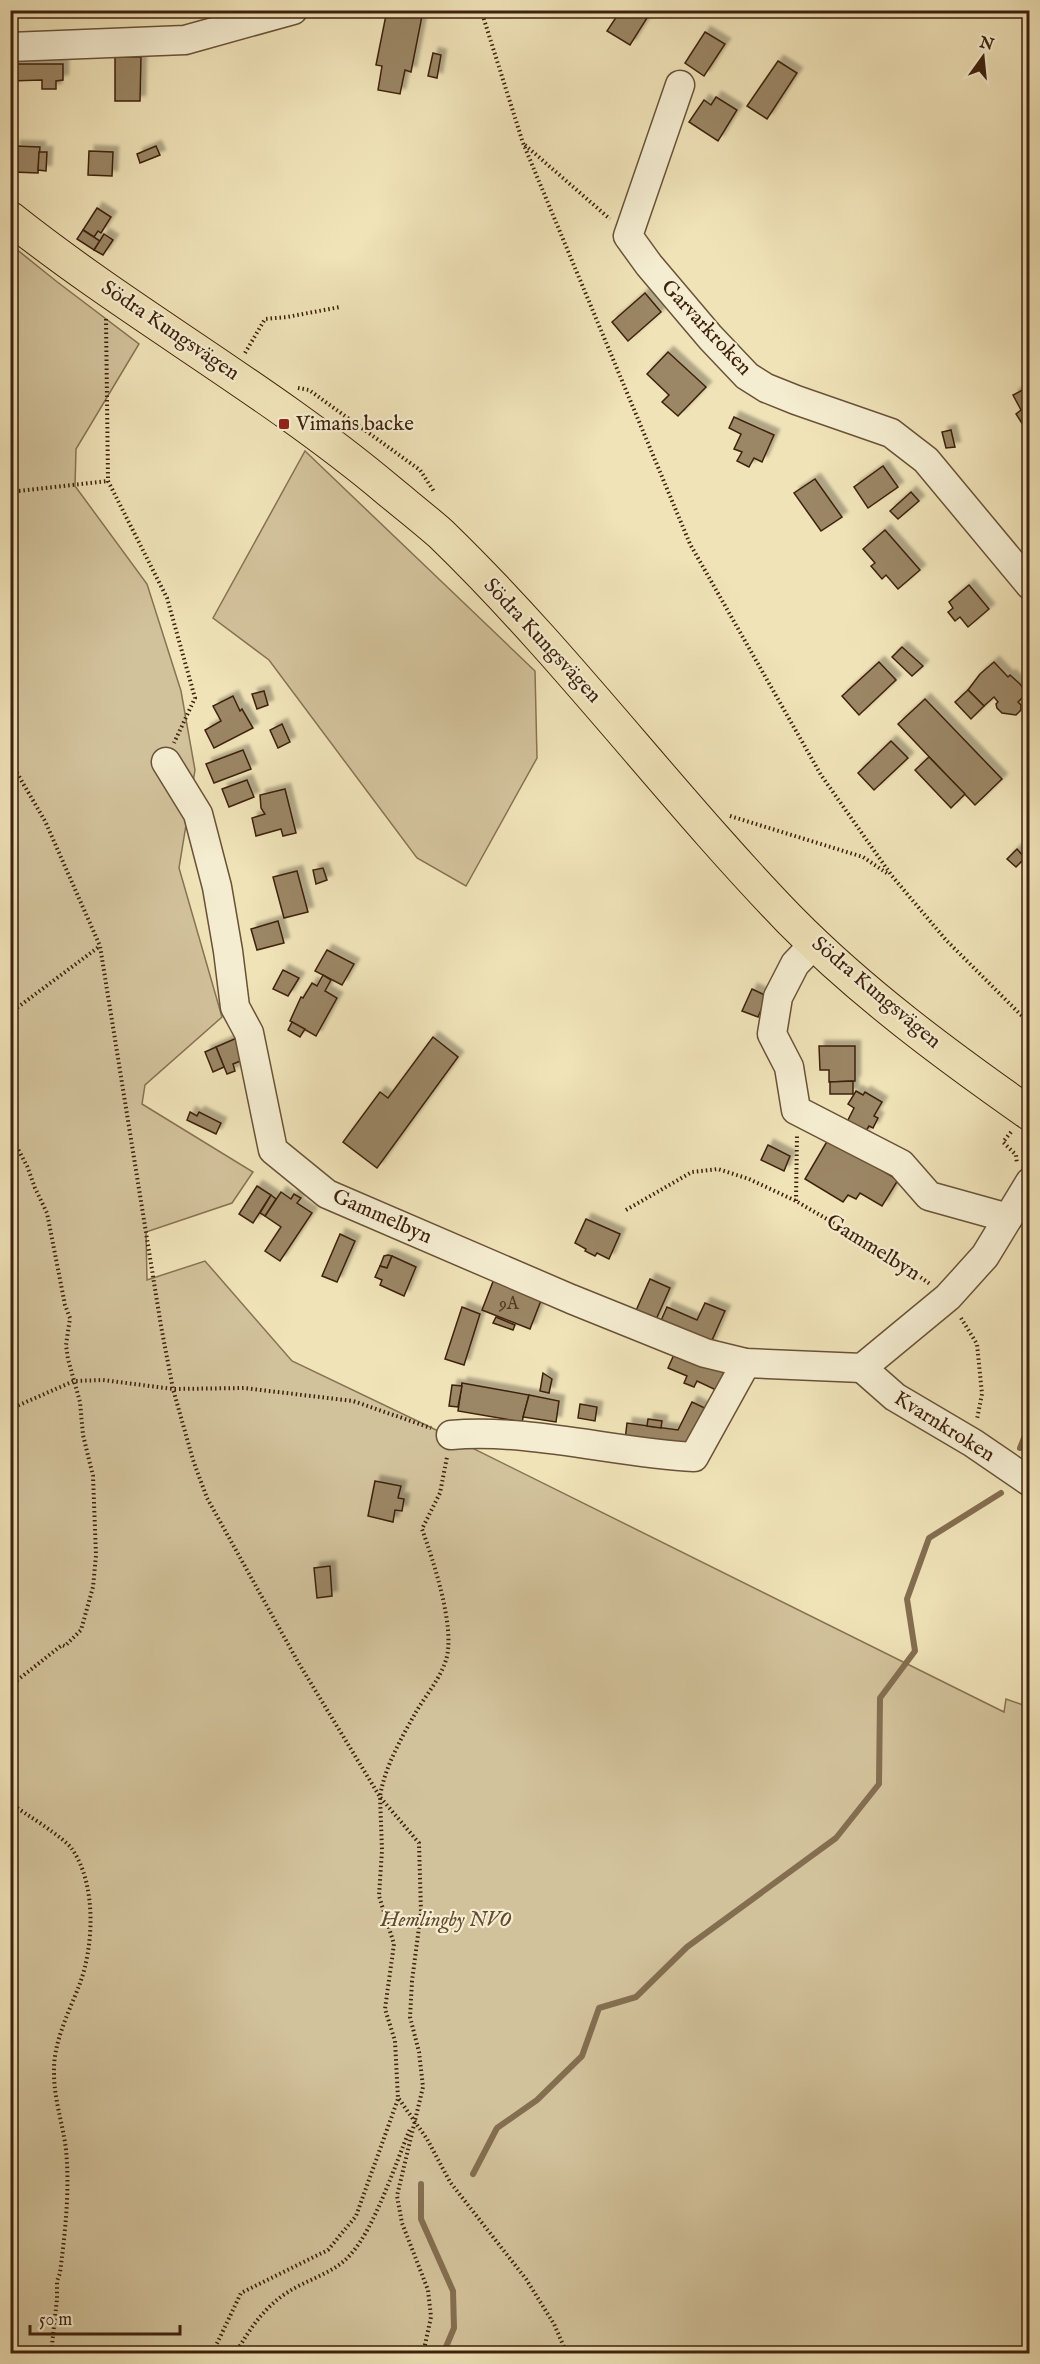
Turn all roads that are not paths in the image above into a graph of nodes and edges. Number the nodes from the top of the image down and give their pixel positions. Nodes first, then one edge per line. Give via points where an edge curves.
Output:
1 (293, 10) edge
2 (10, 47) edge
3 (680, 85) dead end
4 (10, 218) edge
5 (1029, 585) edge
6 (166, 762) road end
7 (815, 943) junction
8 (1028, 1112) edge
9 (1019, 1199) edge
10 (746, 1363) junction
11 (862, 1368) junction
12 (451, 1435) road end
13 (1029, 1482) edge

1 - 2 street via 185,40
3 - 5 street, Garvarkroken via 628,236 747,376 776,392 891,433 926,460
4 - 7 main road, Södra Kungsvägen via 106,289 323,437 438,532 592,694 736,860
6 - 10 street, Gammelbyn via 198,814 217,887 234,1007 249,1033 273,1150 327,1194 694,1349
7 - 8 main road, Södra Kungsvägen via 868,992
7 - 9 street via 795,964 778,997 772,1034 789,1067 796,1110 901,1164 929,1196
9 - 11 street, Gammelbyn via 985,1256 948,1297
10 - 11 street, Gammelbyn
10 - 12 street via 694,1457 540,1439
11 - 13 street, Kvarnkroken via 895,1397

